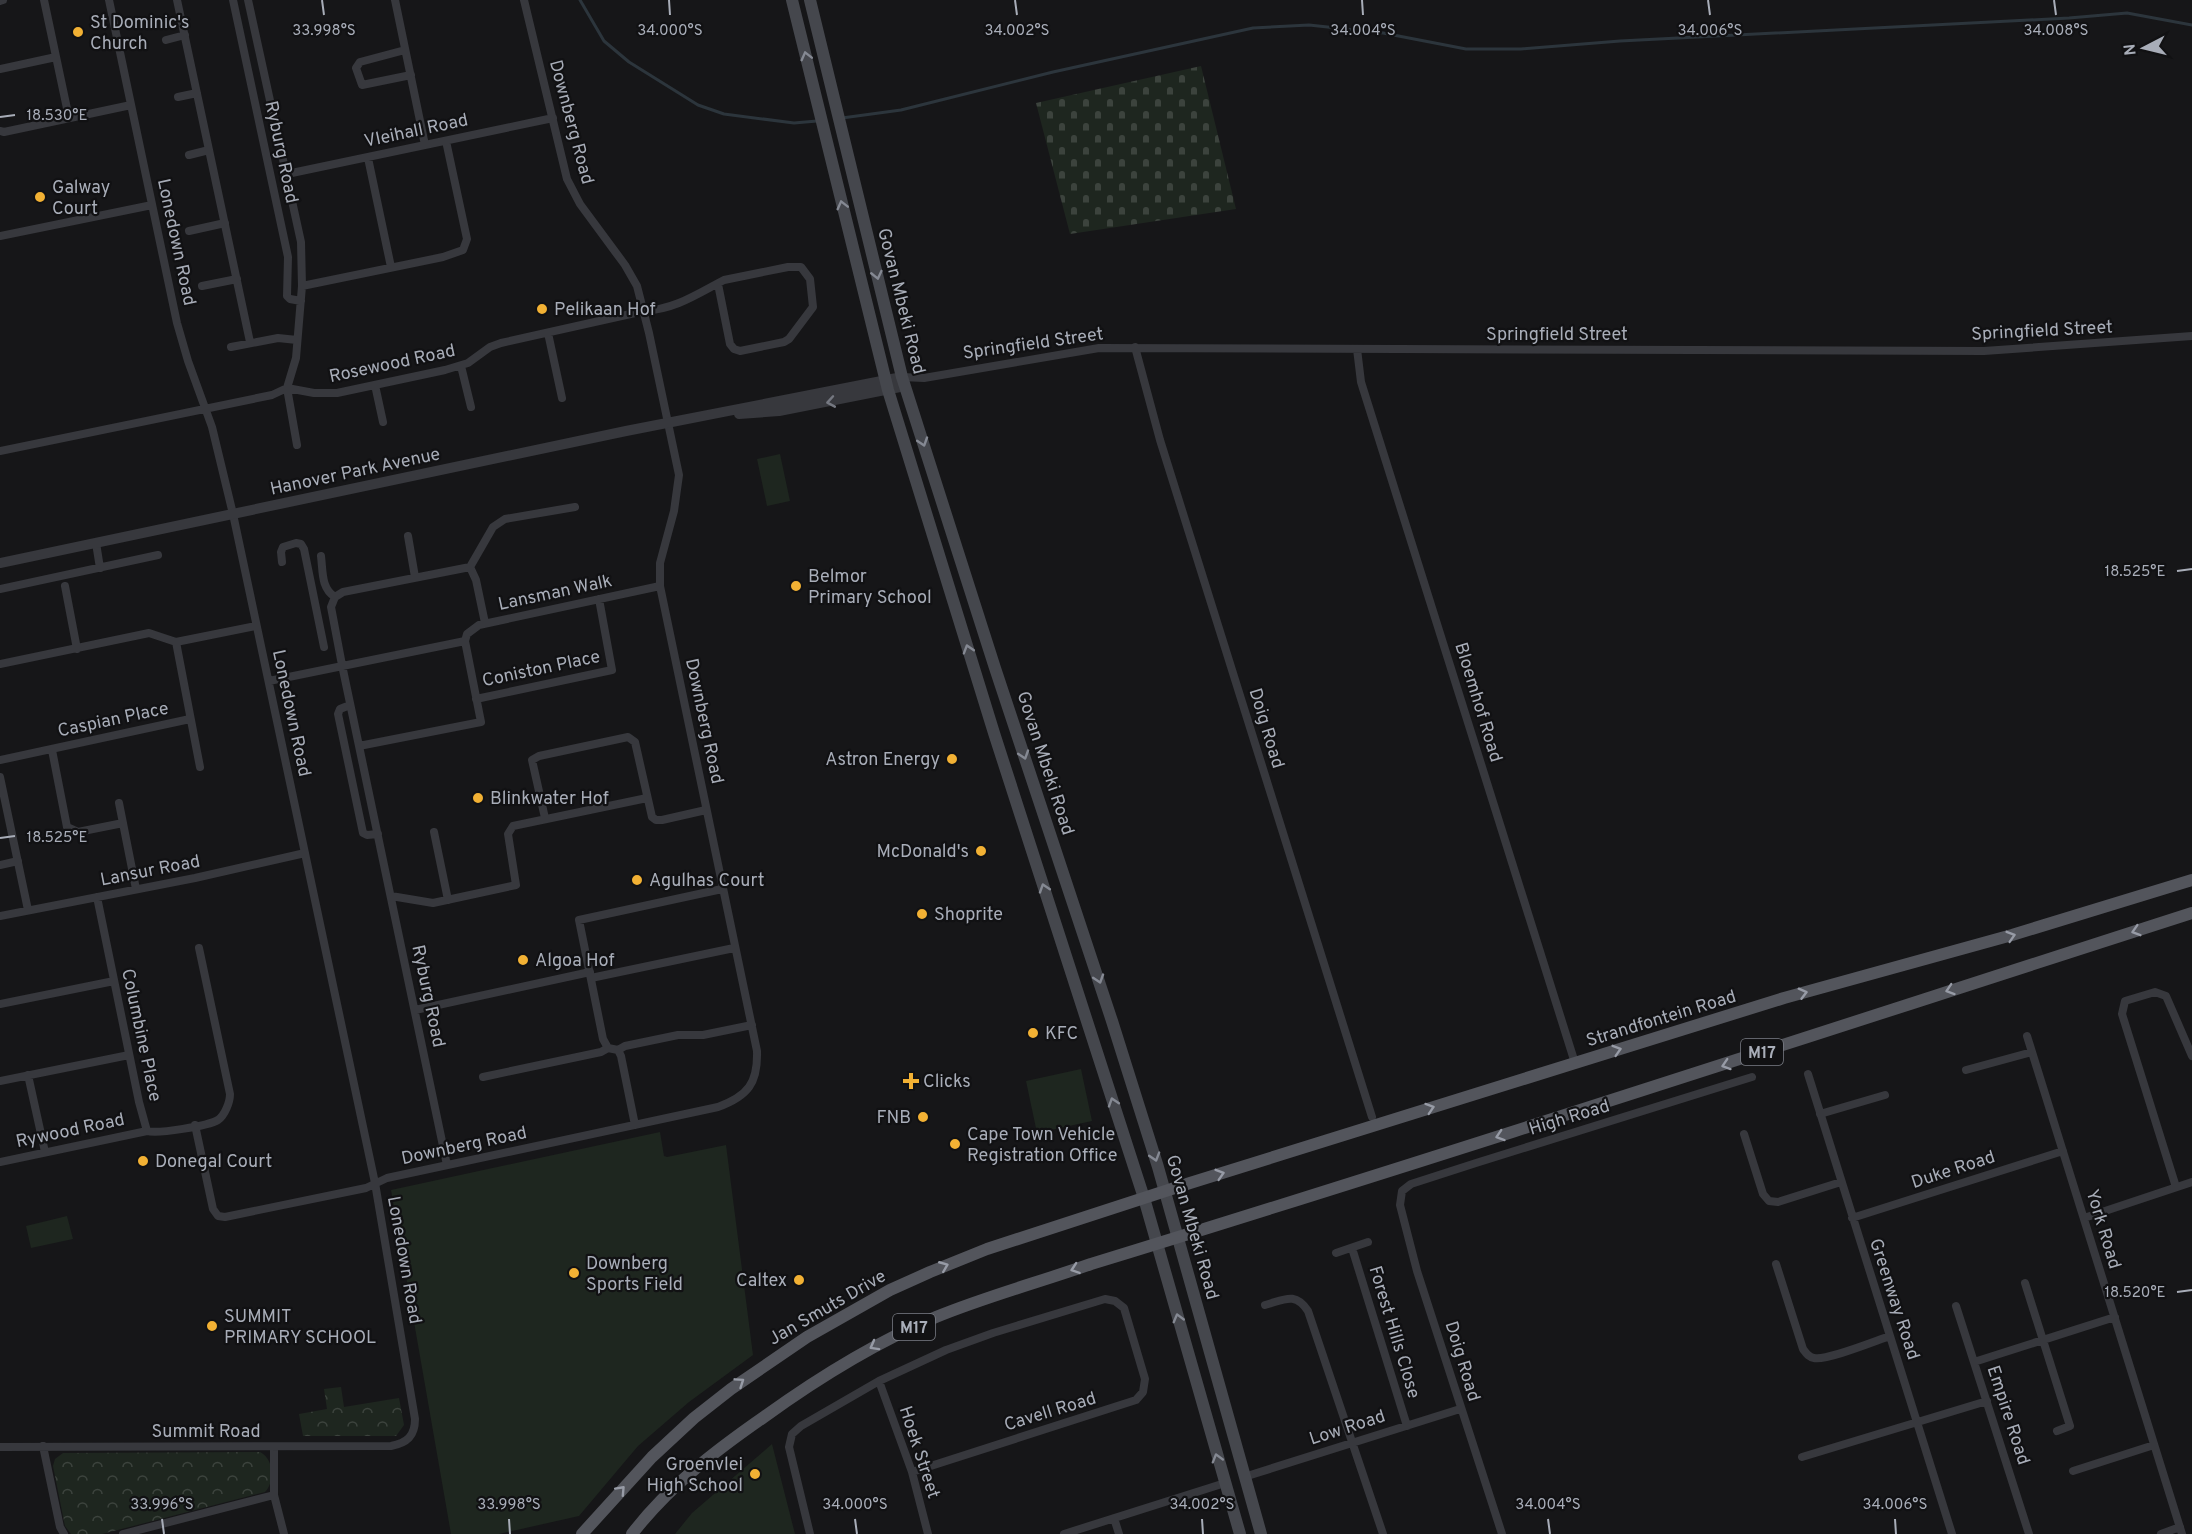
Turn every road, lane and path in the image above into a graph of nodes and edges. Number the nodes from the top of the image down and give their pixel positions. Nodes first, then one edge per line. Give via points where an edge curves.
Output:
1 (45, 0) edge
2 (110, 0) edge
3 (177, 0) edge
4 (233, 0) edge
5 (248, 0) edge
6 (395, 0) edge
7 (524, 0) edge
8 (792, 0) edge
9 (810, 0) edge
10 (185, 35) junction
11 (166, 40) dead end
12 (405, 50) junction
13 (56, 57) junction
14 (0, 69) edge
15 (411, 75) junction
16 (197, 93) junction
17 (178, 98) dead end
18 (131, 105) junction
19 (69, 118) junction
20 (553, 118) junction
21 (0, 131) edge
22 (446, 141) junction
23 (425, 145) junction
24 (209, 150) junction
25 (189, 155) dead end
26 (368, 158) junction
27 (287, 174) junction
28 (152, 205) junction
29 (225, 223) junction
30 (189, 231) dead end
31 (0, 236) edge
32 (391, 267) junction
33 (237, 279) junction
34 (718, 284) junction
35 (202, 286) dead end
36 (302, 286) junction
37 (301, 301) junction
38 (644, 311) junction
39 (548, 333) junction
40 (2192, 336) edge
41 (297, 340) junction
42 (250, 342) junction
43 (231, 347) dead end
44 (1135, 347) junction
45 (1357, 349) junction
46 (461, 366) junction
47 (903, 382) junction
48 (375, 385) junction
49 (887, 385) junction
50 (287, 388) junction
51 (561, 398) dead end
52 (471, 407) dead end
53 (205, 408) junction
54 (383, 422) dead end
55 (668, 423) junction
56 (297, 445) dead end
57 (0, 451) edge
58 (575, 507) dead end
59 (233, 514) junction
60 (408, 536) dead end
61 (96, 543) junction
62 (158, 555) dead end
63 (321, 556) dead end
64 (282, 562) dead end
65 (0, 563) edge
66 (470, 567) junction
67 (100, 568) junction
68 (416, 577) junction
69 (65, 586) dead end
70 (660, 586) junction
71 (0, 589) edge
72 (335, 597) junction
73 (599, 599) junction
74 (333, 620) junction
75 (318, 622) junction
76 (485, 623) junction
77 (256, 626) junction
78 (465, 641) junction
79 (176, 642) junction
80 (324, 647) dead end
81 (77, 649) junction
82 (0, 664) edge
83 (342, 665) junction
84 (269, 681) junction
85 (476, 699) junction
86 (350, 705) junction
87 (190, 719) junction
88 (359, 746) junction
89 (52, 750) junction
90 (0, 760) edge
91 (200, 767) dead end
92 (0, 777) edge
93 (2, 795) edge
94 (647, 798) junction
95 (119, 803) dead end
96 (706, 810) junction
97 (545, 818) junction
98 (123, 823) junction
99 (434, 832) dead end
100 (378, 834) junction
101 (305, 853) junction
102 (18, 861) junction
103 (0, 865) edge
104 (2192, 880) edge
105 (136, 889) junction
106 (722, 889) junction
107 (391, 896) junction
108 (97, 897) junction
109 (448, 900) junction
110 (28, 910) junction
111 (2192, 913) edge
112 (0, 916) edge
113 (199, 948) dead end
114 (734, 948) junction
115 (590, 975) junction
116 (114, 981) junction
117 (0, 1004) edge
118 (415, 1010) junction
119 (752, 1025) junction
120 (2027, 1036) dead end
121 (608, 1048) junction
122 (618, 1050) junction
123 (2032, 1052) junction
124 (129, 1055) junction
125 (2192, 1056) edge
126 (1575, 1063) junction
127 (1966, 1070) dead end
128 (1808, 1074) dead end
129 (28, 1075) junction
130 (483, 1077) dead end
131 (1752, 1077) dead end
132 (0, 1081) edge
133 (1885, 1095) dead end
134 (1820, 1114) junction
135 (1372, 1117) dead end
136 (195, 1125) junction
137 (635, 1125) junction
138 (147, 1131) junction
139 (1744, 1134) dead end
140 (2063, 1151) junction
141 (45, 1152) junction
142 (0, 1161) edge
143 (447, 1165) junction
144 (1841, 1182) junction
145 (2192, 1182) edge
146 (375, 1183) junction
147 (2176, 1187) junction
148 (1164, 1192) junction
149 (1400, 1196) joint
150 (1144, 1198) junction
151 (1852, 1218) junction
152 (2084, 1218) junction
153 (1178, 1236) junction
154 (1368, 1242) dead end
155 (1157, 1243) junction
156 (1352, 1248) junction
157 (1336, 1253) dead end
158 (1776, 1264) dead end
159 (2025, 1283) dead end
160 (1264, 1305) dead end
161 (1956, 1306) dead end
162 (2115, 1317) junction
163 (1890, 1336) junction
164 (2043, 1339) junction
165 (1974, 1362) junction
166 (879, 1382) junction
167 (1987, 1401) junction
168 (1460, 1409) junction
169 (1917, 1423) junction
170 (1407, 1426) junction
171 (2056, 1431) dead end
172 (410, 1438) joint
173 (1353, 1444) junction
174 (2154, 1445) junction
175 (43, 1446) junction
176 (0, 1447) edge
177 (274, 1448) junction
178 (1802, 1457) dead end
179 (2073, 1471) dead end
180 (912, 1473) junction
181 (1244, 1477) junction
182 (1225, 1483) junction
183 (274, 1495) junction
184 (1114, 1518) junction
185 (2181, 1531) edge
186 (64, 1534) edge
187 (123, 1534) edge
188 (284, 1534) edge
189 (582, 1534) edge
190 (632, 1534) edge
191 (810, 1534) edge
192 (928, 1534) edge
193 (1064, 1534) edge
194 (1119, 1534) edge
195 (1240, 1534) edge
196 (1261, 1534) edge
197 (1383, 1534) edge
198 (1502, 1534) edge
199 (1952, 1534) edge
200 (2029, 1534) edge
201 (2161, 1534) edge

1 - 13 street
2 - 18 street, Lonedown Road
3 - 10 street
4 - 37 street, Ryburg Road via 288,257 287,296
5 - 27 street, Ryburg Road
6 - 12 street
7 - 20 street, Downberg Road
49 -> 8 main road, Govan Mbeki Road
9 -> 47 main road, Govan Mbeki Road
10 - 11 street
10 - 16 street
12 - 15 street
12 - 15 street via 360,62 356,68 362,85
13 - 14 street
13 - 19 street
15 - 23 street
16 - 17 street
16 - 24 street
18 - 19 street
18 - 28 street, Lonedown Road
19 - 21 street
20 - 22 street, Vleihall Road
20 - 38 street, Downberg Road via 571,189 625,265 637,286
22 - 23 street, Vleihall Road
22 - 32 street via 466,245 458,253
23 - 26 street, Vleihall Road
24 - 25 street
24 - 29 street
26 - 27 street, Vleihall Road
26 - 32 street
27 - 36 street, Ryburg Road via 301,242
28 - 31 street
28 - 53 street, Lonedown Road via 177,322
29 - 30 street
29 - 33 street
32 - 36 street
33 - 35 street
33 - 42 street
34 - 34 street via 730,344 740,351 789,339 813,307 810,279 801,267
34 - 38 street, Rosewood Road via 693,298
36 - 37 street, Ryburg Road
37 - 41 street, Ryburg Road
38 - 39 street, Rosewood Road
38 - 55 street, Downberg Road
39 - 46 street, Rosewood Road via 495,345
39 - 51 street
40 - 45 street, Springfield Street via 1984,351
41 - 42 street
41 - 50 street, Ryburg Road via 294,370
42 - 43 street
44 - 45 street, Springfield Street
44 - 47 street, Springfield Street via 1074,351
44 - 135 street, Doig Road via 1160,441
45 - 126 street, Bloemhof Road via 1361,382
46 - 48 street, Rosewood Road
46 - 52 street
47 - 49 street, Hanover Park Avenue
47 -> 148 main road, Govan Mbeki Road via 1109,1010
48 - 50 street, Rosewood Road via 327,394
48 - 54 street
49 - 55 street, Hanover Park Avenue via 779,411 718,414
150 -> 49 main road, Govan Mbeki Road via 993,733
50 - 53 street, Rosewood Road
50 - 56 street
53 - 57 street, Rosewood Road
53 - 59 street, Lonedown Road
55 - 59 street, Hanover Park Avenue
55 - 70 street, Downberg Road via 679,475 660,562
58 - 66 street via 505,519 493,527
59 - 61 street, Hanover Park Avenue
59 - 77 street, Lonedown Road
60 - 68 street
61 - 65 street, Hanover Park Avenue
61 - 67 street
62 - 67 street
63 - 72 street via 325,587
64 - 75 street via 283,546 301,544
66 - 68 street
66 - 76 street
67 - 71 street
68 - 72 street
69 - 81 street
70 - 73 street, Lansman Walk
70 - 96 street, Downberg Road
72 - 74 street, Ryburg Road via 331,607
73 - 76 street, Lansman Walk
73 - 85 street, Coniston Place via 612,670
74 - 75 street
74 - 83 street, Ryburg Road
75 - 80 street
76 - 78 street, Lansman Walk via 470,631
77 - 79 street
77 - 84 street, Lonedown Road
78 - 83 street
78 - 85 street, Coniston Place
79 - 81 street via 149,633
79 - 87 street, Caspian Place
81 - 82 street
83 - 84 street
83 - 86 street, Ryburg Road
84 - 101 street, Lonedown Road
85 - 88 street, Coniston Place via 481,722
86 - 88 street, Ryburg Road
86 - 100 street via 338,714 363,833
87 - 89 street, Caspian Place
87 - 91 street
88 - 100 street, Ryburg Road
89 - 90 street, Caspian Place
89 - 98 street via 70,830 78,832
92 - 93 street
93 - 102 street
94 - 96 street via 656,820
94 - 97 street
94 - 97 street via 631,737 532,760
95 - 98 street
96 - 106 street, Downberg Road
97 - 109 street via 517,824 508,831 516,885
98 - 105 street
99 - 109 street
100 - 107 street, Ryburg Road
101 - 105 street, Lansur Road
101 - 146 street, Lonedown Road
102 - 103 street
102 - 110 street
126 -> 104 main road, Strandfontein Road / M17
105 - 108 street, Lansur Road
106 - 114 street, Downberg Road
106 - 115 street via 579,921
107 - 109 street via 429,903
107 - 118 street, Ryburg Road
108 - 110 street, Lansur Road
108 - 116 street, Columbine Place
110 - 112 street, Lansur Road
111 -> 153 main road, M17 via 1710,1070
113 - 136 street, Columbine Place via 230,1101 218,1120
114 - 115 street
114 - 119 street, Downberg Road
115 - 118 street
115 - 121 street
116 - 117 street
116 - 124 street, Columbine Place
118 - 143 street, Ryburg Road
119 - 122 street via 703,1035 678,1035
119 - 137 street, Downberg Road via 757,1071 749,1088 734,1101
120 - 123 street, York Road
121 - 122 street
121 - 130 street
122 - 137 street
123 - 127 street
123 - 140 street, York Road
124 - 129 street
124 - 138 street, Columbine Place
125 - 147 street via 2166,996 2155,992 2125,1001 2122,1014
148 -> 126 main road, Strandfontein Road / M17
128 - 134 street, Greenway Road
129 - 132 street
129 - 141 street
131 - 149 street, High Road via 1412,1184
133 - 134 street
134 - 144 street, Greenway Road
136 - 138 street, Columbine Place via 167,1132
136 - 146 street via 213,1209 221,1217
137 - 143 street, Downberg Road
138 - 141 street, Rywood Road
139 - 144 street via 1763,1194 1769,1201 1778,1202
140 - 151 street, Duke Road
140 - 152 street, York Road
141 - 142 street, Rywood Road
143 - 146 street, Downberg Road
144 - 151 street, Greenway Road
145 - 147 street
146 - 172 street, Lonedown Road via 415,1419
147 - 152 street
148 - 150 main road, Strandfontein Road / M17
148 - 153 main road, Govan Mbeki Road
149 - 168 street, Doig Road via 1417,1271
150 - 155 main road, Govan Mbeki Road
189 -> 150 main road, Jan Smuts Drive / M17 via 652,1457 694,1418 797,1343 930,1272 987,1249
151 - 163 street, Greenway Road
152 - 162 street, York Road
153 - 155 main road, M17
153 - 181 main road, Govan Mbeki Road
154 - 156 street, Forest Hills Close
182 -> 155 main road, Govan Mbeki Road
155 -> 190 main road, M17 via 988,1298 883,1341 808,1384 719,1448 669,1492
156 - 157 street, Forest Hills Close
156 - 170 street, Forest Hills Close
158 - 163 street via 1807,1355 1819,1359
159 - 164 street
160 - 173 street via 1294,1298 1308,1311
161 - 165 street, Empire Road
162 - 164 street
162 - 174 street, York Road
163 - 169 street, Greenway Road
164 - 165 street
164 - 171 street via 2070,1426
165 - 167 street, Empire Road
166 - 180 street, Hoek Street
166 - 180 street, Cavell Road via 946,1350 1105,1299 1124,1308 1145,1379 1143,1392 1136,1400
166 - 191 street, Cavell Road via 801,1426 790,1440
167 - 169 street
167 - 200 street, Empire Road
168 - 170 street, Low Road
168 - 198 street, Doig Road
169 - 178 street
169 - 199 street, Greenway Road
170 - 173 street, Low Road
172 - 177 street, Summit Road via 391,1446
173 - 181 street, Low Road
173 - 197 street
174 - 179 street
174 - 185 street, York Road
175 - 176 street, Summit Road
175 - 177 street, Summit Road
175 - 186 street
177 - 183 street
180 - 192 street, Hoek Street
181 - 196 main road, Govan Mbeki Road
182 - 184 street
182 - 195 main road, Govan Mbeki Road
183 - 187 street
183 - 188 street
184 - 193 street
184 - 194 street
185 - 201 street

